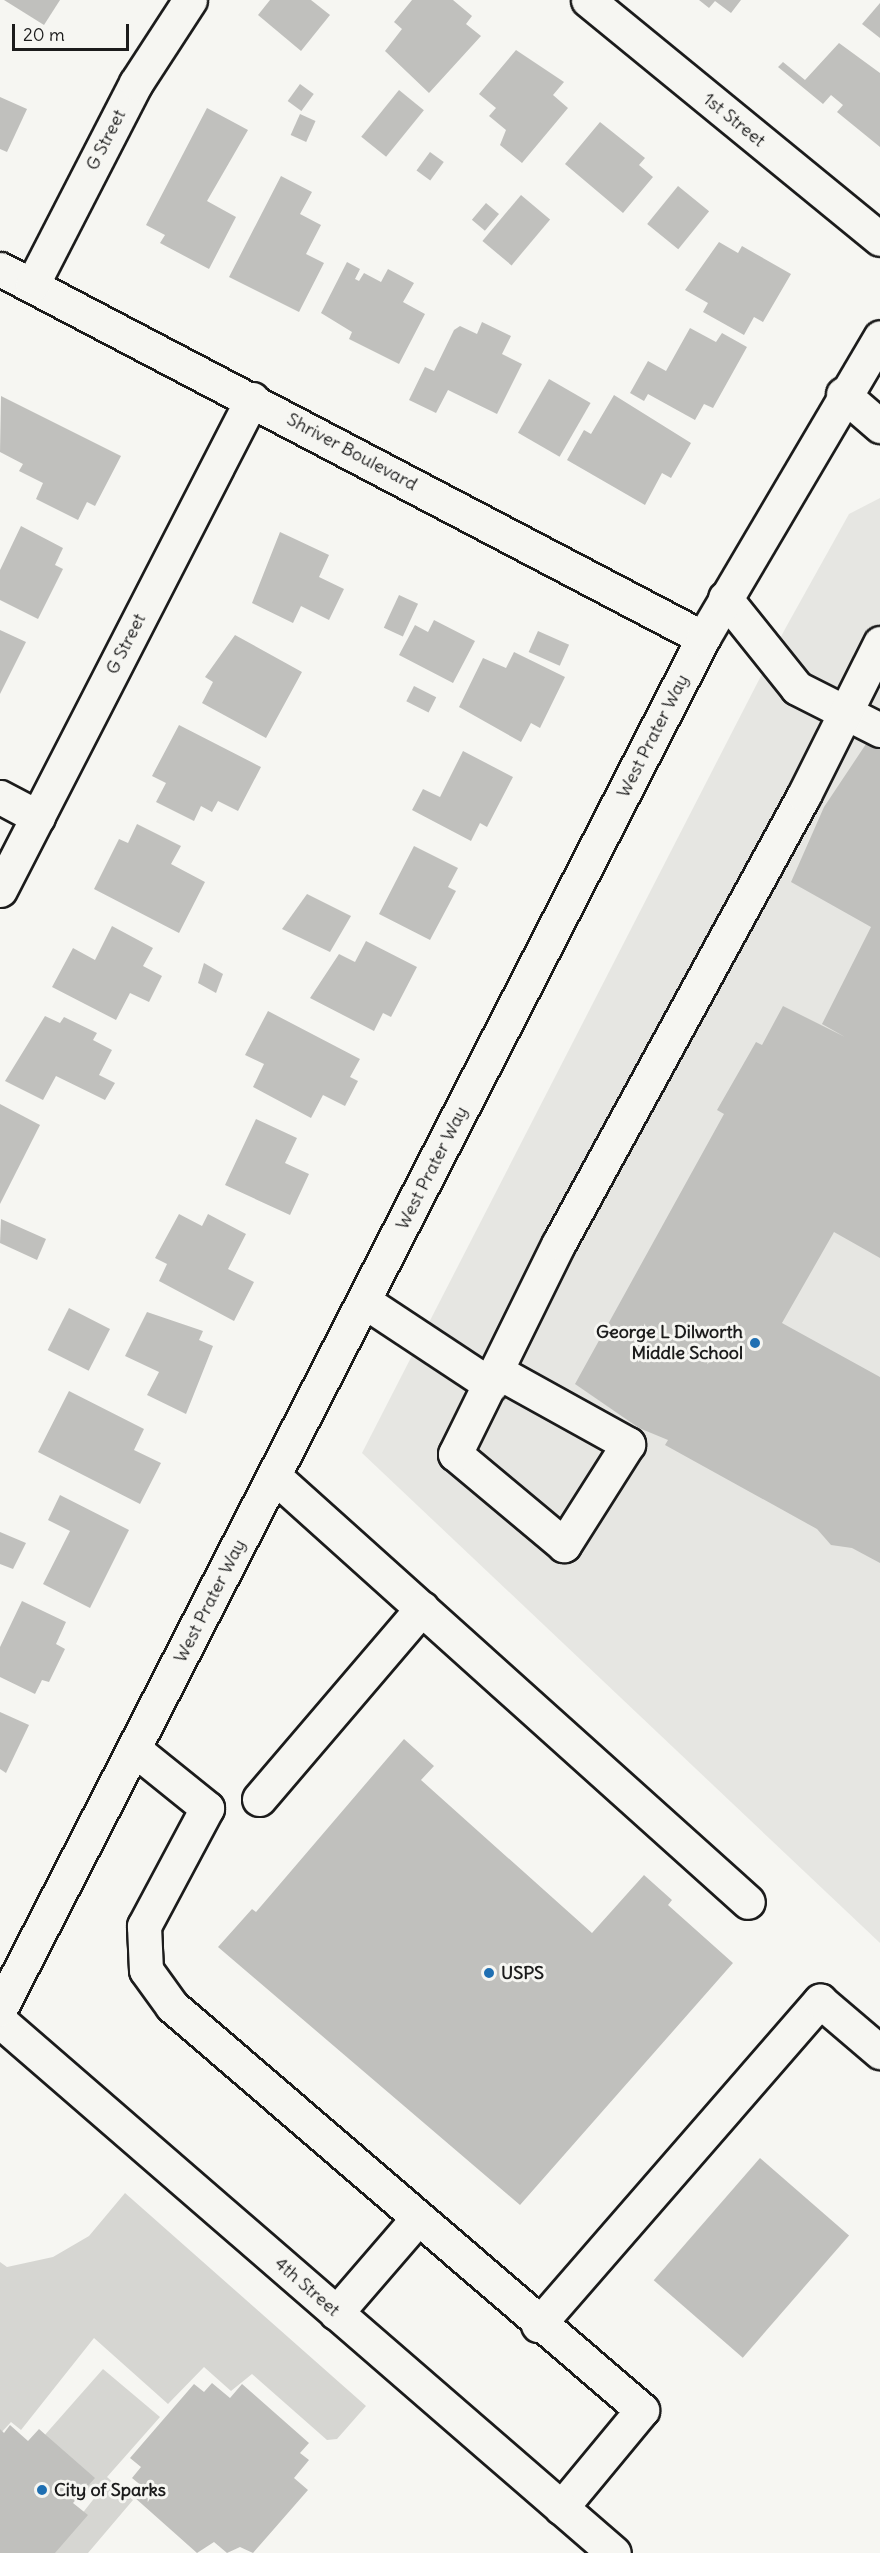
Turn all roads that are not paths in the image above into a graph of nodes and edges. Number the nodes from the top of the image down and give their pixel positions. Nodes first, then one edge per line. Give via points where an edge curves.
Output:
1 (190, 0) edge
2 (588, 0) edge
3 (880, 239) edge
4 (0, 269) edge
5 (32, 285) junction
6 (880, 337) edge
7 (843, 394) junction
8 (252, 399) junction
9 (880, 426) edge
10 (725, 598) junction
11 (703, 638) junction
12 (880, 643) edge
13 (846, 712) junction
14 (880, 730) edge
15 (0, 797) edge
16 (38, 817) junction
17 (0, 890) edge
18 (364, 1301) junction
19 (495, 1378) junction
20 (274, 1476) junction
21 (422, 1608) junction
22 (134, 1749) junction
23 (259, 1799) dead end
24 (748, 1902) dead end
25 (0, 2009) edge
26 (0, 2021) edge
27 (880, 2052) edge
28 (417, 2219) junction
29 (336, 2313) junction
30 (538, 2325) junction
31 (561, 2508) junction
32 (614, 2553) edge

1 - 5 street, G Street via 136,83
2 - 3 street, 1st Street
4 - 5 street, Shriver Boulevard
5 - 8 street, Shriver Boulevard
6 - 7 street, West Prater Way
7 - 9 street
7 - 10 street, West Prater Way
8 - 11 street, Shriver Boulevard
8 - 16 street, G Street
10 - 11 street, West Prater Way
10 - 13 street via 797,688
11 - 18 street, West Prater Way
12 - 13 street
13 - 14 street
13 - 19 street via 560,1243
15 - 16 street
16 - 17 street, G Street
18 - 19 street
18 - 20 street, West Prater Way
19 - 19 street via 455,1454 564,1545 628,1444
20 - 21 street
20 - 22 street, West Prater Way
21 - 23 street
21 - 24 street
22 - 25 street, West Prater Way
22 - 28 street via 207,1808 144,1926 146,1970 172,2006
26 - 29 street, 4th Street
27 - 30 street via 820,2001
28 - 29 street
28 - 30 street
29 - 31 street, 4th Street
30 - 31 street via 642,2410
31 - 32 street, 4th Street

